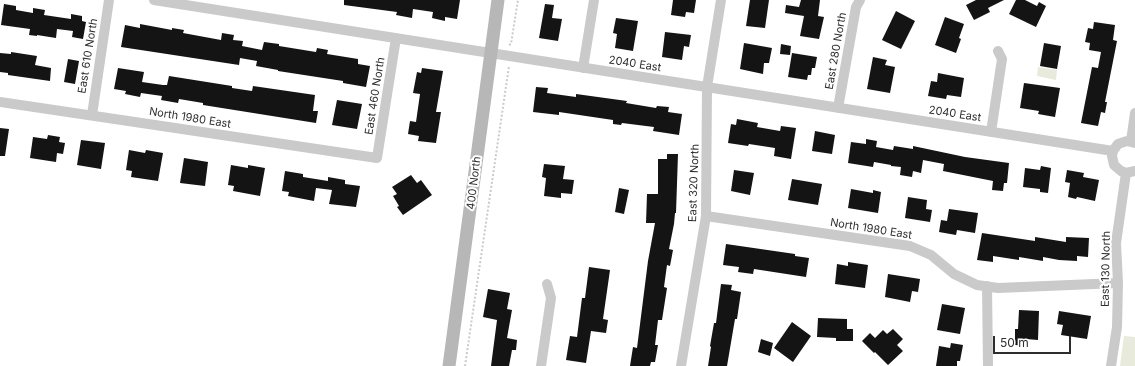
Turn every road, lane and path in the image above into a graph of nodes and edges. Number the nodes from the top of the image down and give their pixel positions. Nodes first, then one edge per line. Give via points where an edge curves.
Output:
1 (109, 0) edge
2 (154, 0) edge
3 (498, 0) edge
4 (518, 0) edge
5 (594, 0) edge
6 (722, 0) edge
7 (860, 0) edge
8 (396, 38) junction
9 (510, 45) dead end
10 (998, 51) dead end
11 (492, 54) junction
12 (509, 68) dead end
13 (583, 68) junction
14 (707, 87) junction
15 (0, 102) edge
16 (838, 108) junction
17 (1135, 113) edge
18 (92, 115) junction
19 (991, 132) junction
20 (1133, 142) edge
21 (1113, 151) junction
22 (377, 158) joint
23 (1130, 172) edge
24 (706, 216) junction
25 (547, 284) dead end
26 (1118, 284) junction
27 (986, 286) junction
28 (449, 366) edge
29 (464, 366) edge
30 (541, 366) edge
31 (681, 366) edge
32 (988, 366) edge
33 (1111, 366) edge

1 - 18 street, East 610 North
2 - 8 street, 2040 East
3 - 11 main road, 400 North
4 - 9 path
5 - 13 street
6 - 14 street, East 320 North
7 - 16 street, East 280 North via 856,7
8 - 11 street, 2040 East
8 - 22 street, East 460 North
10 - 19 street via 1002,59
11 - 13 street, 2040 East
11 - 28 main road, 400 North
12 - 29 path
13 - 14 street, 2040 East
14 - 16 street, 2040 East
14 - 24 street, East 320 North
15 - 18 street, North 1980 East
16 - 19 street, 2040 East
17 - 20 street
18 - 22 street, North 1980 East
19 - 21 street, 2040 East
20 - 21 street via 1122,142
21 - 23 street via 1114,165 1121,172
23 - 26 street, East 130 North via 1116,243
24 - 27 street, North 1980 East via 910,246 931,255 954,274 977,285
24 - 31 street, East 320 North
25 - 30 street via 551,298
26 - 27 street, North 1980 East via 998,288
26 - 33 street, East 130 North via 1117,327
27 - 32 street

